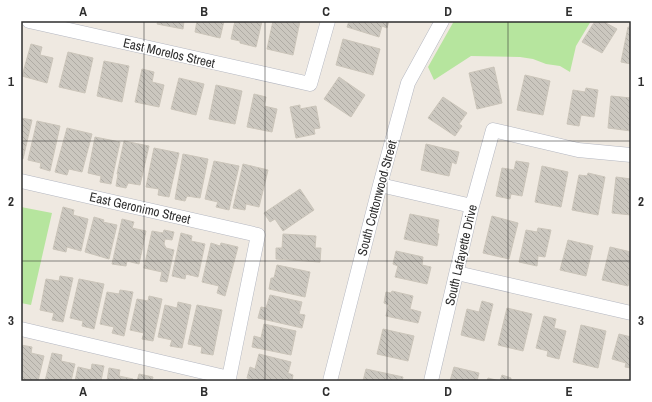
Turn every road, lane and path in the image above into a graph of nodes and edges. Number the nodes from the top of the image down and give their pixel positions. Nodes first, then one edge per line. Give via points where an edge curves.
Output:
1 (29, 21) edge
2 (328, 21) edge
3 (442, 21) edge
4 (631, 155) edge
5 (21, 181) edge
6 (380, 185) junction
7 (472, 206) junction
8 (457, 273) junction
9 (631, 313) edge
10 (21, 329) edge
11 (330, 381) edge
12 (431, 381) edge

1 - 2 street, East Morelos Street via 310,84
3 - 6 street, South Cottonwood Street via 408,83
4 - 7 street, South Lafayette Drive via 578,150 493,130
5 - 10 street, East Geronimo Street via 258,235 228,378
6 - 7 street
6 - 11 street, South Cottonwood Street
7 - 8 street, South Lafayette Drive
8 - 9 street
8 - 12 street, South Lafayette Drive

